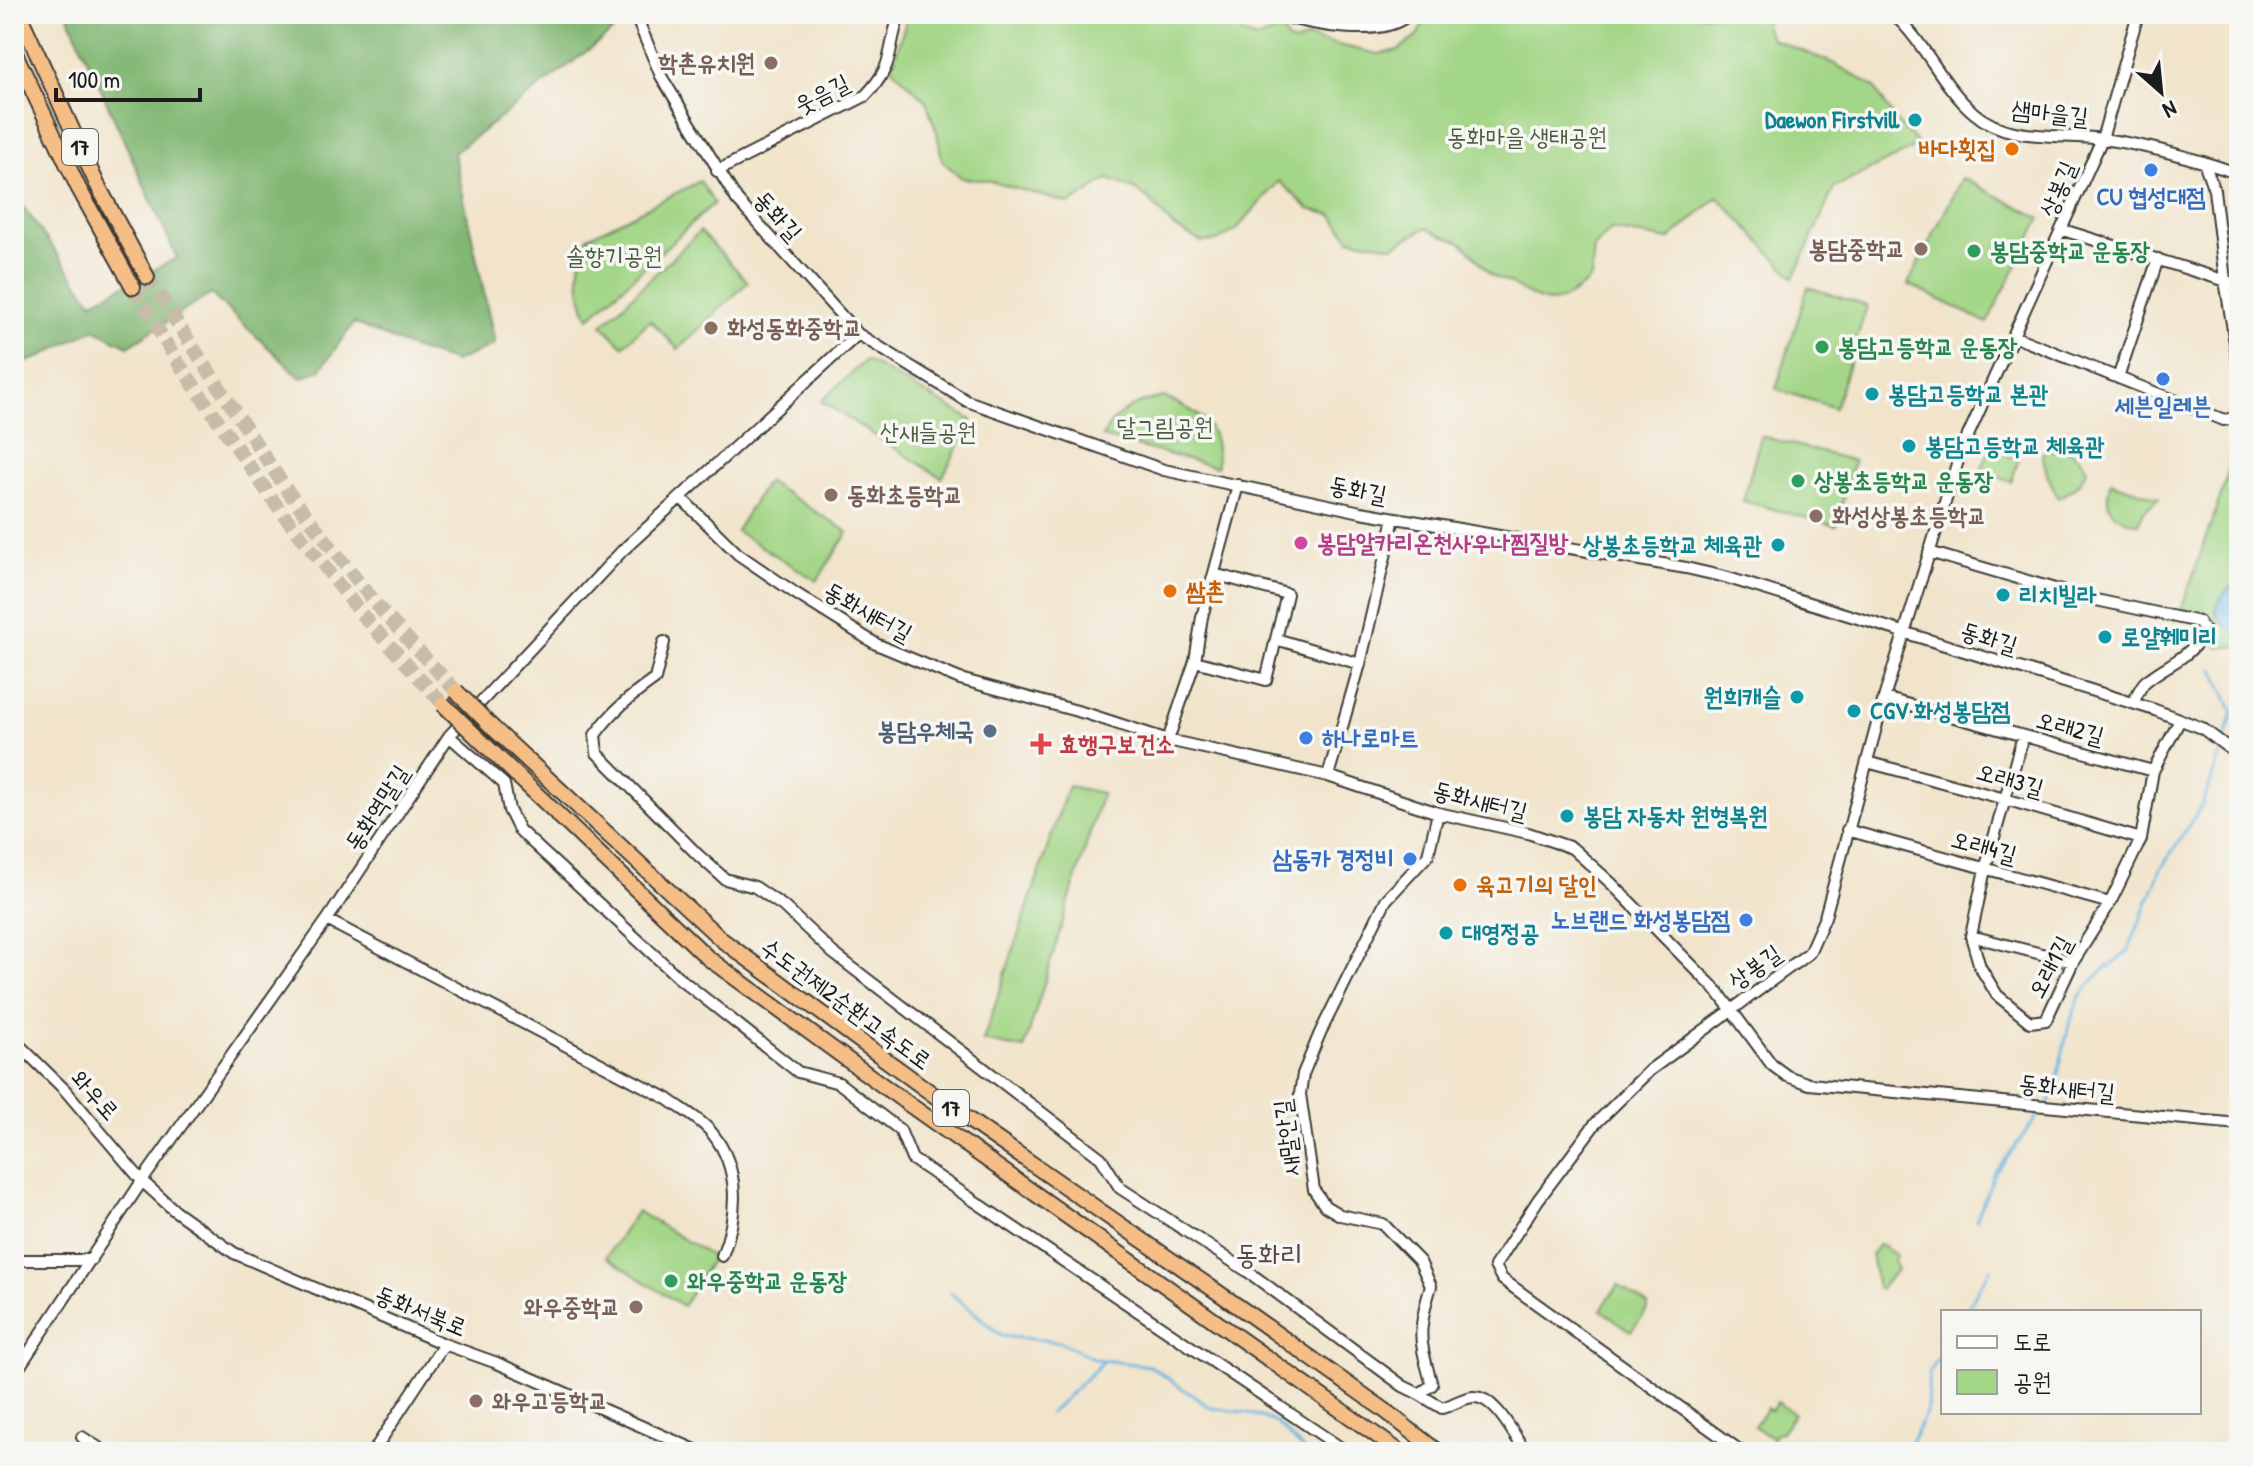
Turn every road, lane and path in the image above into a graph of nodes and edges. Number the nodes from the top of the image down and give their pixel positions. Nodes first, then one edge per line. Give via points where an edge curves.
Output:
1 (19, 14) edge
2 (635, 14) edge
3 (900, 14) edge
4 (1276, 14) edge
5 (1409, 14) edge
6 (1893, 14) edge
7 (2138, 14) edge
8 (14, 51) edge
9 (2102, 139) junction
10 (2204, 162) junction
11 (717, 171) junction
12 (2239, 174) edge
13 (2063, 230) junction
14 (2158, 259) junction
15 (147, 277) tunnel mouth
16 (2225, 280) junction
17 (2239, 285) edge
18 (133, 287) tunnel mouth
19 (858, 334) junction
20 (2013, 336) junction
21 (2239, 368) edge
22 (2118, 378) junction
23 (2239, 417) edge
24 (1238, 485) junction
25 (681, 498) junction
26 (1394, 518) junction
27 (1929, 552) junction
28 (1214, 574) junction
29 (1904, 633) junction
30 (1276, 639) junction
31 (664, 642) dead end
32 (1195, 661) junction
33 (1360, 664) junction
34 (456, 691) tunnel mouth
35 (1884, 698) junction
36 (2133, 703) junction
37 (443, 704) tunnel mouth
38 (2180, 720) junction
39 (449, 736) junction
40 (2023, 736) junction
41 (1168, 740) junction
42 (2236, 753) edge
43 (1867, 762) junction
44 (2153, 771) junction
45 (1328, 776) junction
46 (2005, 799) junction
47 (1438, 813) junction
48 (1847, 830) junction
49 (2141, 839) junction
50 (1985, 869) junction
51 (2110, 903) junction
52 (327, 920) junction
53 (1971, 936) junction
54 (2073, 962) junction
55 (1731, 1008) junction
56 (14, 1040) edge
57 (2239, 1124) edge
58 (142, 1181) junction
59 (722, 1256) dead end
60 (14, 1260) edge
61 (91, 1260) junction
62 (444, 1344) junction
63 (14, 1375) edge
64 (1419, 1394) junction
65 (82, 1437) dead end
66 (105, 1452) edge
67 (373, 1452) edge
68 (700, 1452) edge
69 (1347, 1452) edge
70 (1398, 1452) edge
71 (1438, 1452) edge
72 (1526, 1452) edge
73 (1742, 1452) edge

1 - 15 highway, 17 via 97,184
2 - 11 street, 동화길 via 661,76
3 - 11 street, 웃음길 via 890,62 865,96
4 - 5 street via 1379,29
6 - 9 street, 샘마을길 via 1973,113 1994,127
7 - 9 street, 상봉길
8 - 18 highway, 17 via 78,187
9 - 10 street, 샘마을길
9 - 13 street, 상봉길
10 - 12 street, 샘마을길
10 - 16 street via 2214,190
11 - 19 street, 동화길
13 - 14 street
13 - 20 street, 상봉길
14 - 16 street
14 - 22 street
16 - 17 street
16 - 21 street
19 - 24 street, 동화길 via 967,401 1164,470
19 - 25 street, 동화역말길
20 - 22 street
20 - 27 street, 상봉길 via 1961,451
22 - 23 street via 2224,420
24 - 26 street, 동화길
24 - 28 street
25 - 39 street, 동화역말길 via 622,551
25 - 41 street, 동화새터길 via 738,554 876,644 960,679
26 - 29 street, 동화길 via 1686,568
26 - 33 street
27 - 29 street, 상봉길
27 - 36 street via 2082,597 2199,622 2205,632 2197,645 2144,682
28 - 30 street via 1287,594
28 - 32 street
29 - 35 street, 상봉길
29 - 36 street, 동화길
30 - 32 street via 1266,680
30 - 33 street
31 - 64 street via 655,679 605,721 595,735 597,753 698,855 725,879 755,887 783,906 833,953 1101,1158 1120,1188
32 - 41 street
33 - 45 street
34 - 71 highway, 수도권제2순환고속도로 / 17, bridge via 722,940
35 - 40 street, 오래2길
35 - 43 street, 상봉길
36 - 38 street, 동화길
37 - 70 highway, 수도권제2순환고속도로 / 17, bridge via 708,958
38 - 42 street, 동화길
38 - 44 street, 오래1길
39 - 52 street, 동화역말길
39 - 69 street via 504,784 519,830 679,978 798,1072 839,1083 900,1130 912,1159
40 - 44 street, 오래2길
40 - 46 street
41 - 45 street, 동화새터길
43 - 46 street, 오래3길
43 - 48 street, 상봉길
44 - 49 street, 오래1길
45 - 47 street, 동화새터길
46 - 49 street, 오래3길
46 - 50 street
47 - 55 street, 동화새터길 via 1572,848
47 - 64 street, 새말안길 via 1428,855 1386,900 1320,1033 1300,1094 1314,1190 1340,1215 1383,1224 1420,1262 1431,1286 1420,1322 1432,1385
48 - 50 street, 오래4길
48 - 55 street, 상봉길 via 1825,917 1809,953
49 - 51 street, 오래1길
50 - 51 street, 오래4길
50 - 53 street
51 - 54 street, 오래1길
52 - 58 street, 동화역말길
52 - 59 street via 668,1099 711,1131 733,1171 735,1203
53 - 54 street
53 - 54 street, 오래1길 via 1980,967 1997,995 2030,1022 2046,1020
55 - 57 street, 동화새터길 via 1772,1065 1809,1084
55 - 73 street, 상봉길 via 1650,1070 1595,1124 1495,1266 1502,1279
56 - 58 street, 와우로 via 65,1090
58 - 61 street, 동화역말길
58 - 62 street, 동화서북로 via 234,1253
60 - 61 street
61 - 63 street, 동화역말길
62 - 67 street
62 - 68 street, 동화서북로
64 - 72 street via 1442,1408 1478,1396 1495,1405
65 - 66 street

